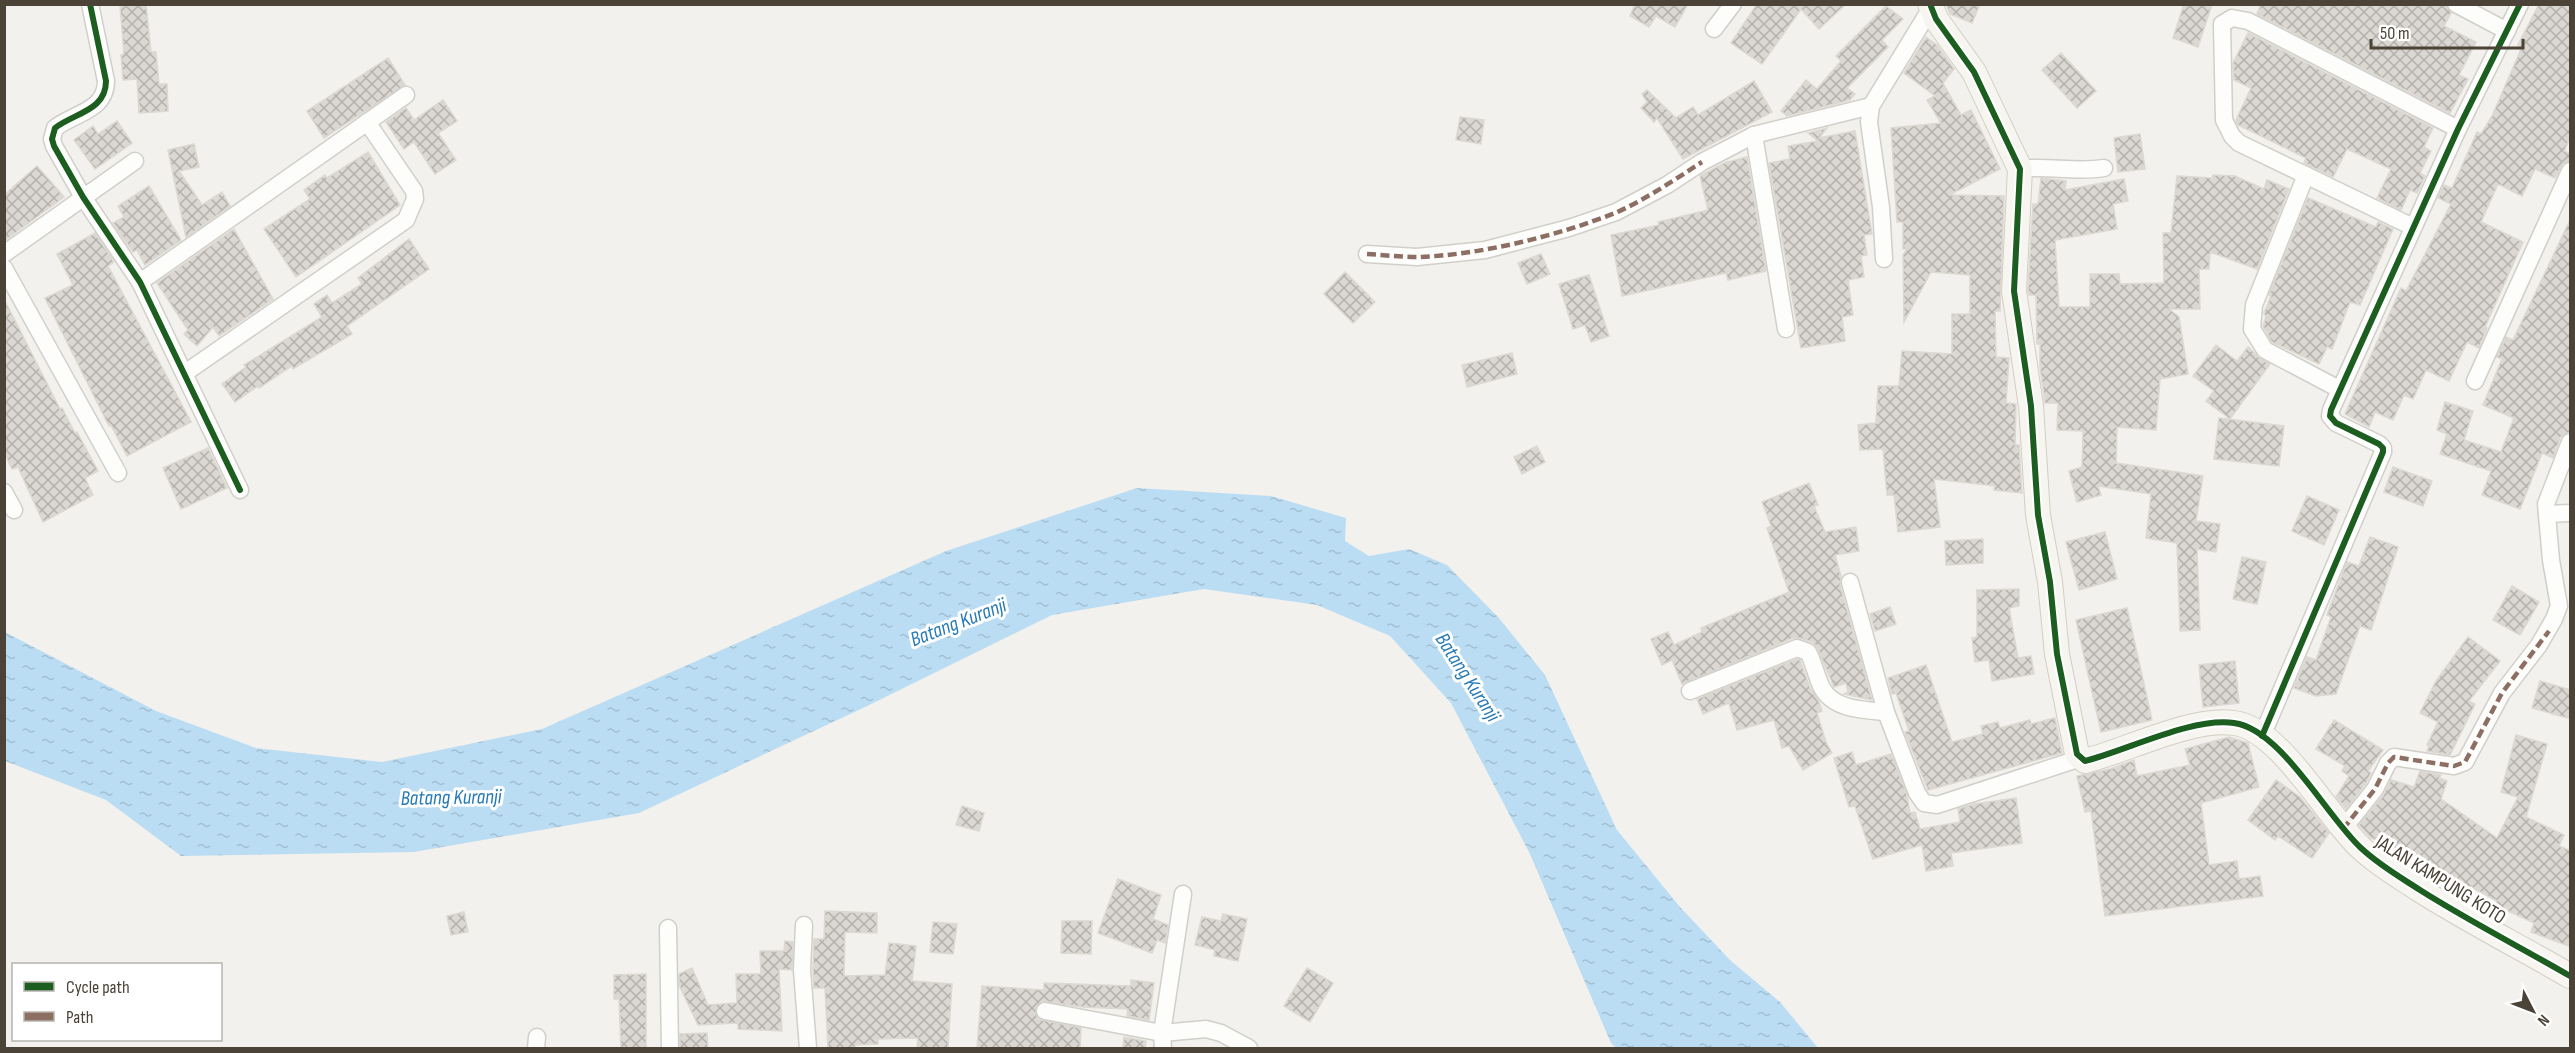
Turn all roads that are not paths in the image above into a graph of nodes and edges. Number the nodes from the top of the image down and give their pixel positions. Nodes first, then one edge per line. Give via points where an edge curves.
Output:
1 (90, 4) edge
2 (1733, 4) edge
3 (2456, 4) edge
4 (2520, 4) edge
5 (1930, 6) edge
6 (1714, 29) dead end
7 (2507, 31) junction
8 (406, 95) dead end
9 (1871, 106) junction
10 (367, 122) junction
11 (2458, 129) junction
12 (1754, 135) junction
13 (135, 160) dead end
14 (2104, 168) dead end
15 (2020, 169) junction
16 (2570, 173) edge
17 (2306, 175) junction
18 (83, 197) junction
19 (2413, 227) junction
20 (1367, 254) dead end
21 (4, 255) edge
22 (1884, 259) dead end
23 (4, 268) edge
24 (140, 282) junction
25 (1786, 329) dead end
26 (185, 373) junction
27 (2475, 381) dead end
28 (2339, 389) junction
29 (2571, 442) edge
30 (118, 473) dead end
31 (240, 490) dead end
32 (4, 492) edge
33 (14, 510) dead end
34 (2571, 513) edge
35 (2547, 514) junction
36 (1850, 582) dead end
37 (1690, 691) dead end
38 (1886, 712) junction
39 (2262, 736) junction
40 (2086, 759) junction
41 (2343, 829) junction
42 (1183, 894) dead end
43 (804, 926) dead end
44 (668, 928) dead end
45 (2571, 975) edge
46 (1045, 1011) dead end
47 (1163, 1041) edge
48 (670, 1048) edge
49 (808, 1048) edge
50 (1249, 1048) edge

1 - 18 street via 106,81 105,95 55,128 52,139
2 - 6 street
3 - 7 street
4 - 7 street
5 - 9 street
5 - 15 street via 1974,72
7 - 11 street
8 - 10 street
9 - 12 street
9 - 22 street via 1869,122
10 - 24 street
10 - 26 street via 414,191 415,199 406,220
11 - 17 street via 2248,21 2226,20 2221,29 2227,128 2239,143
11 - 19 street
12 - 20 street via 1616,212 1569,228 1485,250 1417,257
12 - 25 street
13 - 18 street
14 - 15 street via 2081,172
15 - 40 street via 2014,291 2031,406 2038,515 2057,654 2077,754
16 - 27 street
17 - 19 street
17 - 28 street via 2254,304 2252,329 2265,350
18 - 21 street
18 - 24 street
19 - 28 street
23 - 30 street
24 - 26 street
26 - 31 street
28 - 39 street via 2331,410 2332,420 2379,444 2383,452
29 - 35 street via 2549,493
32 - 33 street
34 - 35 street
35 - 41 street via 2559,606 2539,645 2502,693 2469,757 2454,766 2394,757
36 - 38 street
37 - 38 street via 1797,648 1808,652 1822,688 1836,702
38 - 40 street via 1917,793 1929,805
39 - 40 street, JALAN KAMPUNG KOTO via 2248,726 2233,723 2197,725
39 - 41 street, JALAN KAMPUNG KOTO via 2302,774
41 - 45 street, JALAN KAMPUNG KOTO via 2396,875
42 - 47 street
43 - 49 street via 802,970
44 - 48 street
46 - 47 street
47 - 50 street via 1206,1029

